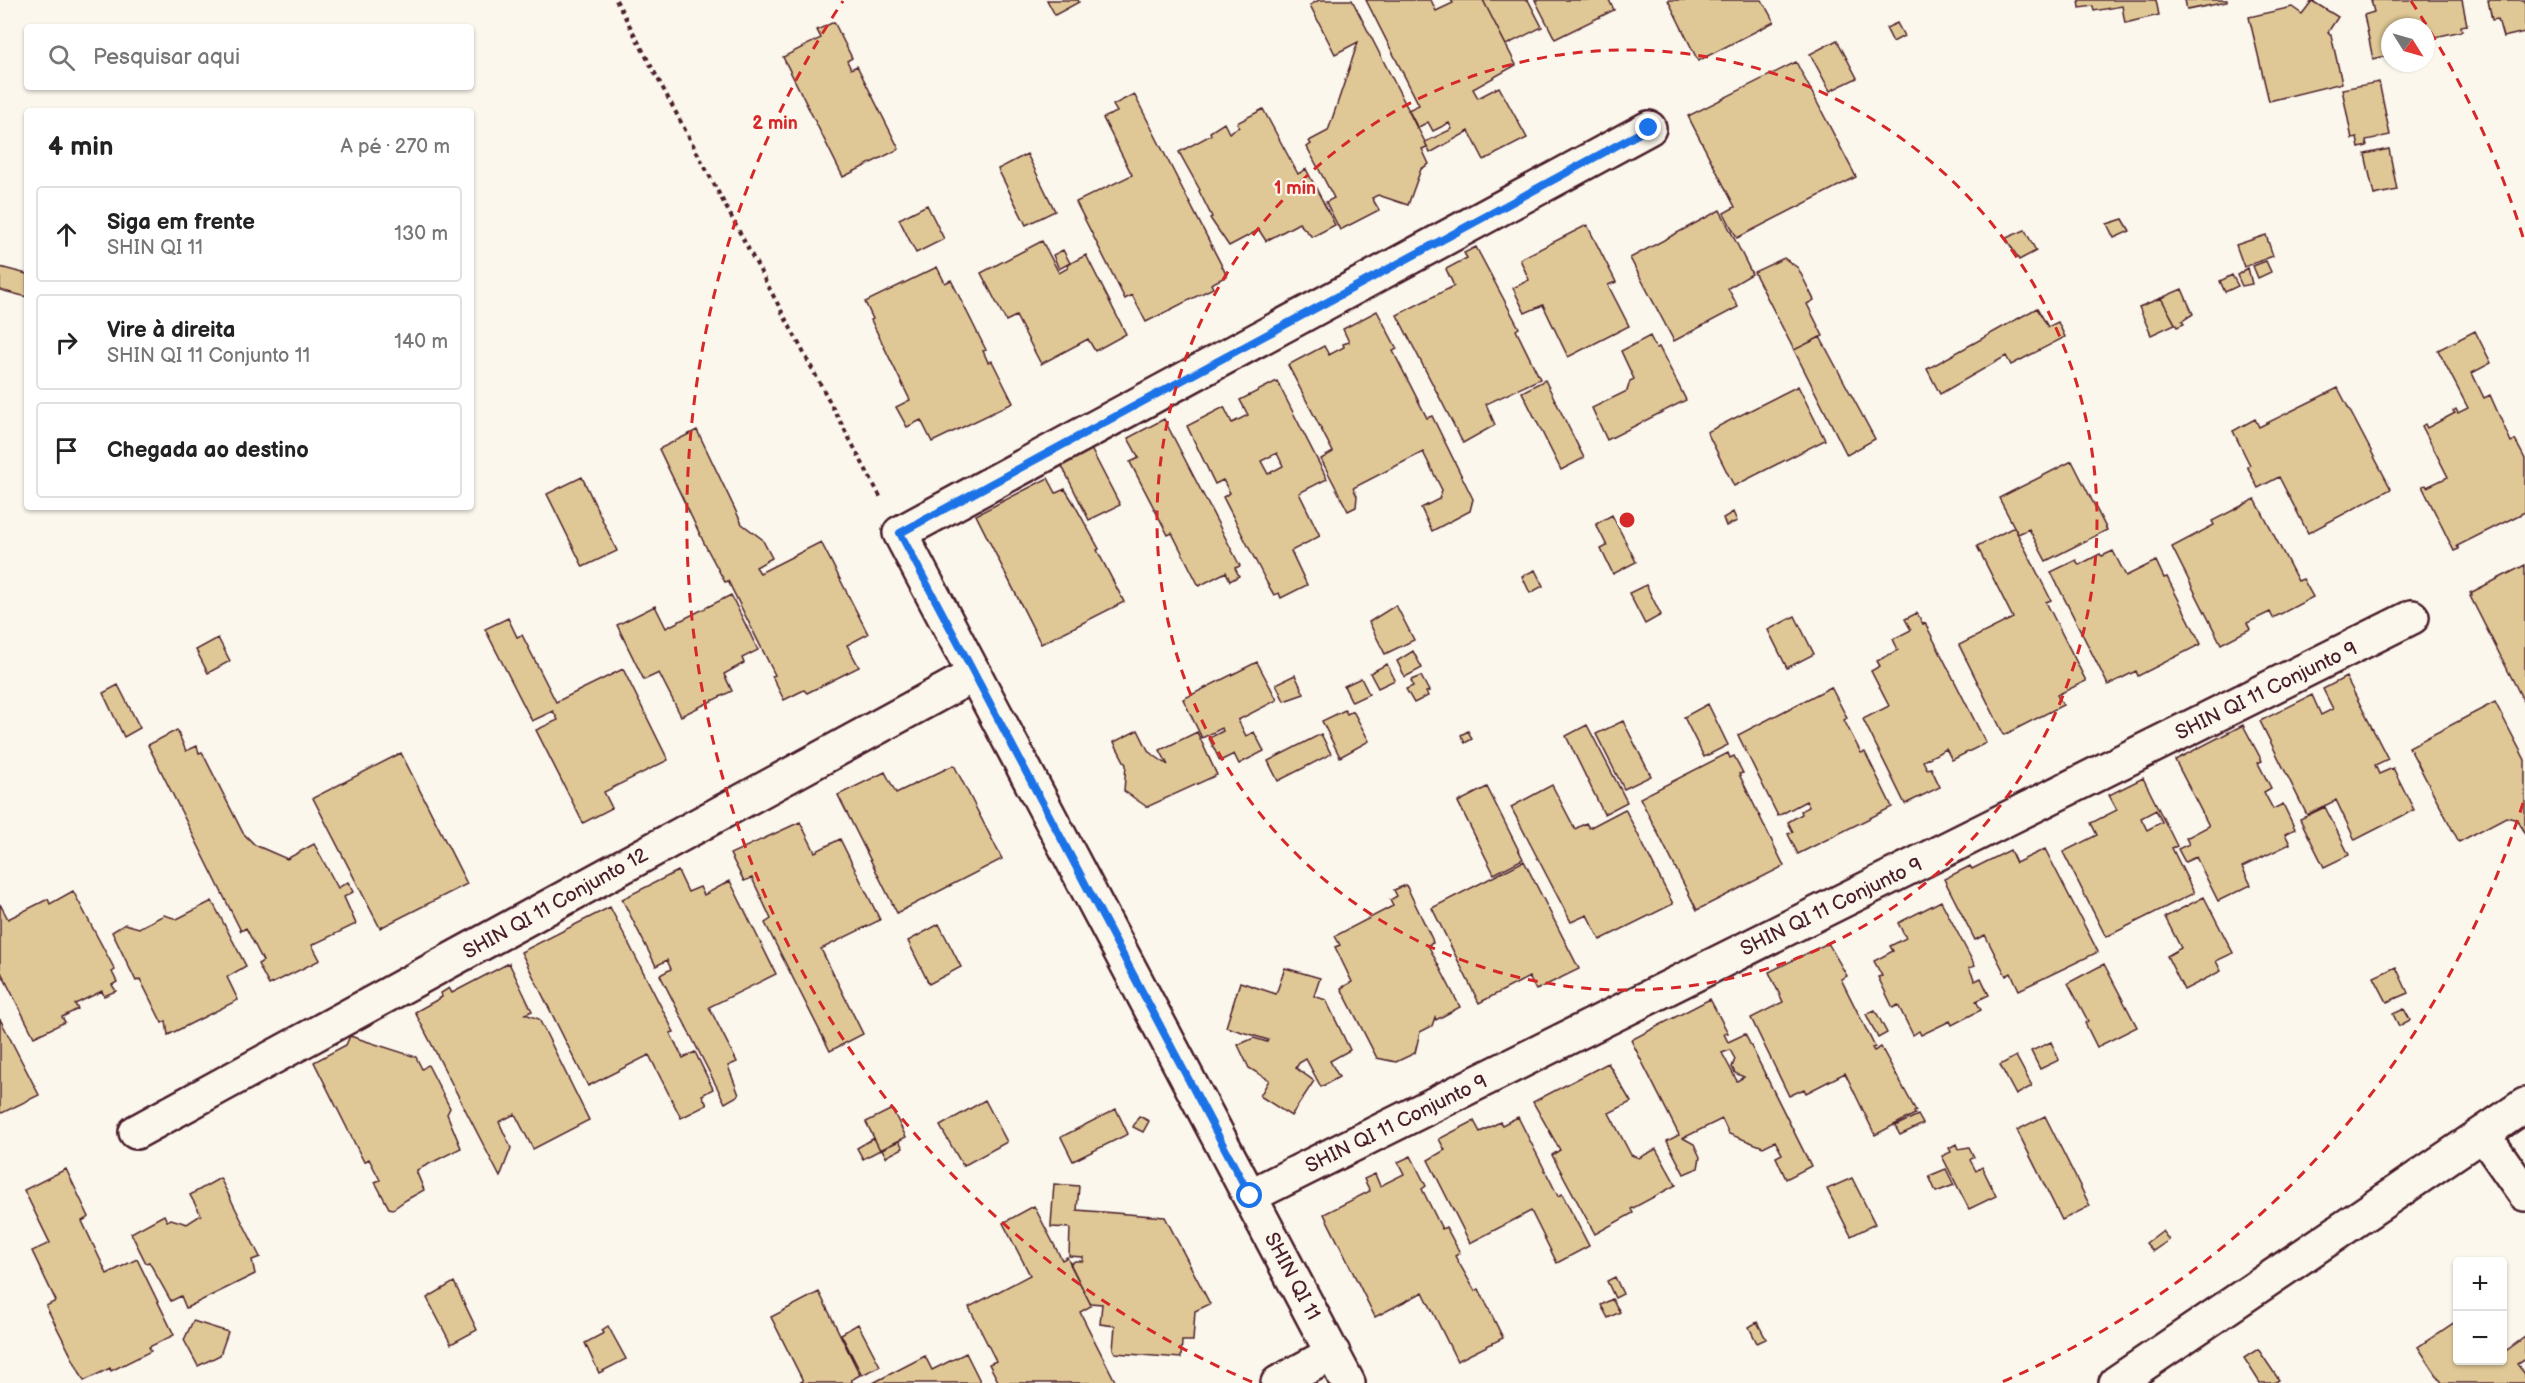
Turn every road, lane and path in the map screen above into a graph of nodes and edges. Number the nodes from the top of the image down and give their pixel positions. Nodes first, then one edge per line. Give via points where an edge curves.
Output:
1 (616, 0) edge
2 (1649, 128) dead end
3 (900, 533) junction
4 (2412, 617) dead end
5 (975, 674) junction
6 (2525, 1105) edge
7 (136, 1132) dead end
8 (2483, 1134) junction
9 (2525, 1194) edge
10 (1250, 1196) junction
11 (1334, 1353) junction
12 (1278, 1383) edge
13 (1348, 1383) edge
14 (2116, 1383) edge

1 - 3 path
2 - 3 street
3 - 5 street, SHIN QI 11
4 - 10 street, SHIN QI 11 Conjunto 9
5 - 7 street, SHIN QI 11 Conjunto 12
5 - 10 street, SHIN QI 11
6 - 8 street
8 - 9 street
8 - 14 street
10 - 11 street, SHIN QI 11
11 - 12 street
11 - 13 street, SHIN QI 11

